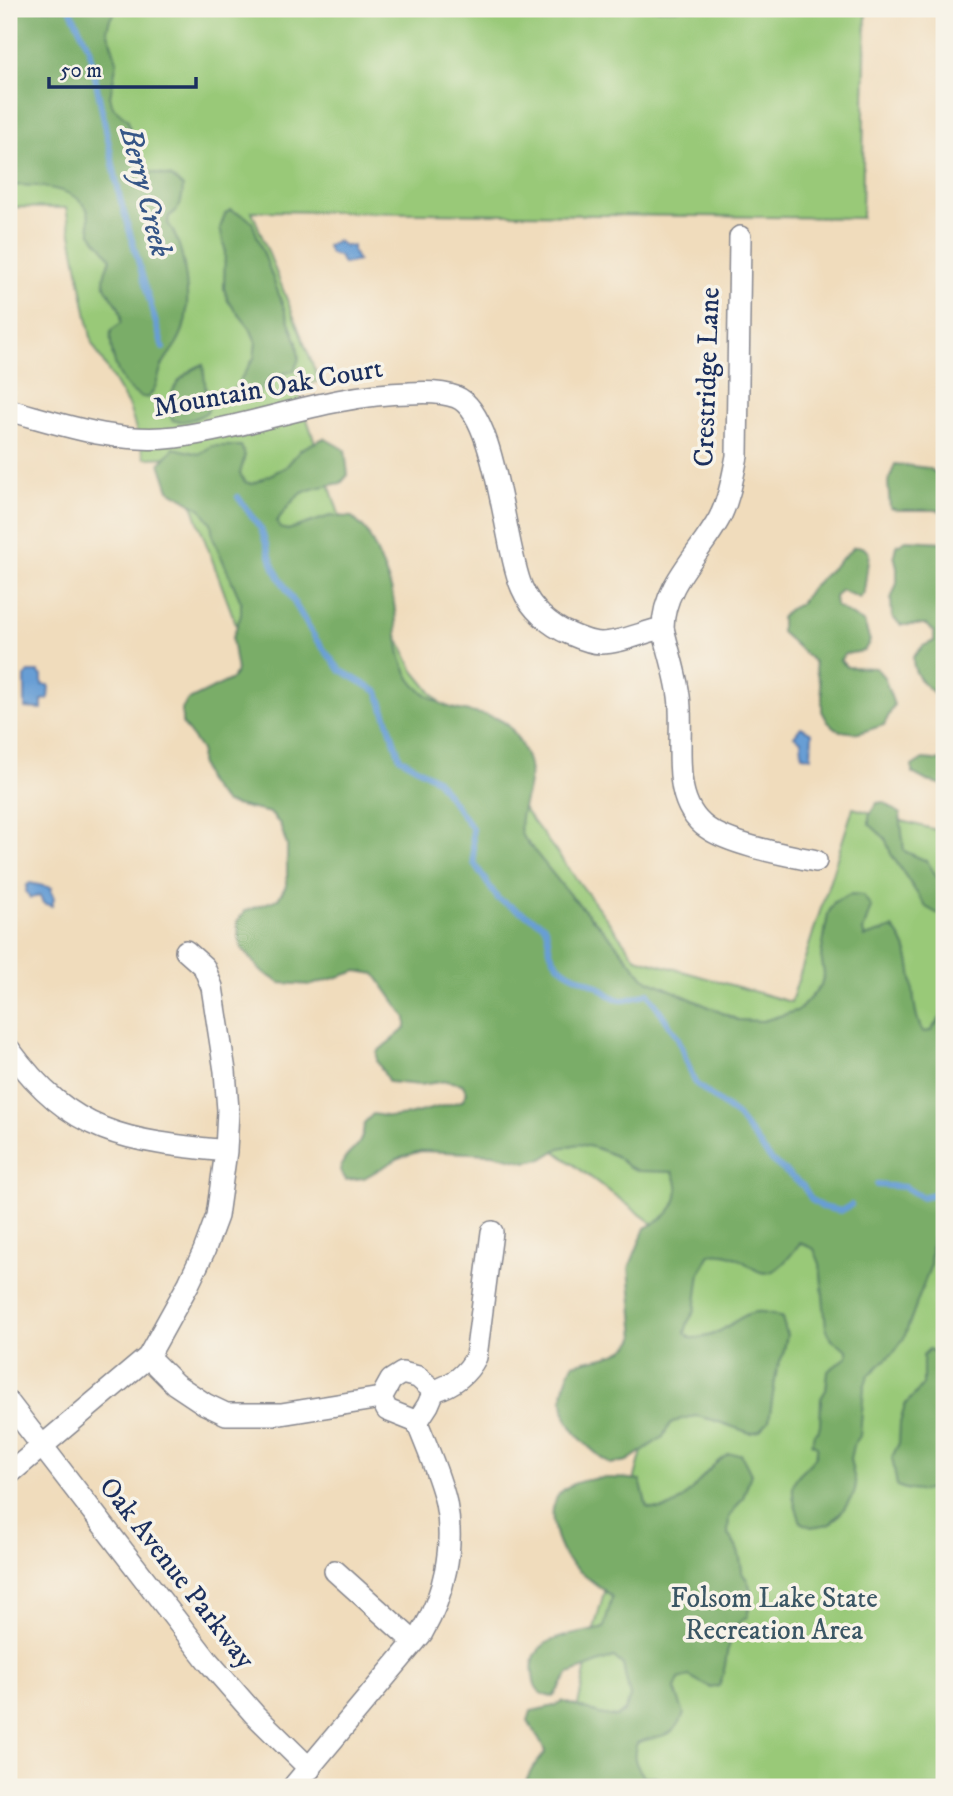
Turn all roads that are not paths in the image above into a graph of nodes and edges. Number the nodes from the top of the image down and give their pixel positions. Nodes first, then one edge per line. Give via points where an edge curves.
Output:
1 (740, 237) dead end
2 (9, 410) edge
3 (663, 628) junction
4 (816, 861) dead end
5 (187, 951) dead end
6 (9, 1049) edge
7 (226, 1151) junction
8 (492, 1232) dead end
9 (148, 1357) junction
10 (434, 1391) junction
11 (381, 1398) junction
12 (9, 1404) edge
13 (417, 1422) junction
14 (41, 1445) junction
15 (9, 1474) edge
16 (335, 1571) dead end
17 (414, 1642) junction
18 (310, 1769) junction
19 (293, 1787) edge

1 - 3 street, Crestridge Lane via 733,478 720,517 671,592
2 - 3 street, Mountain Oak Court via 85,432 141,439 186,435 376,393 457,397 474,410 482,427 522,588 545,620 578,638 601,643
3 - 4 street, Crestridge Lane via 679,695 683,791 697,818 708,829 731,839
5 - 7 street via 204,967 212,987 225,1071
6 - 7 street via 46,1092 96,1126 153,1144
7 - 9 street via 217,1216 204,1251
8 - 10 street via 476,1357 459,1379
9 - 11 street via 175,1384 226,1414 281,1414
9 - 14 street
10 - 11 street via 418,1377 402,1373 391,1380
10 - 13 street
11 - 13 street via 387,1410
12 - 14 street, Oak Avenue Parkway
13 - 17 street via 446,1503 449,1528 435,1612
14 - 15 street
14 - 18 street, Oak Avenue Parkway via 206,1660
16 - 17 street
17 - 18 street
18 - 19 street

